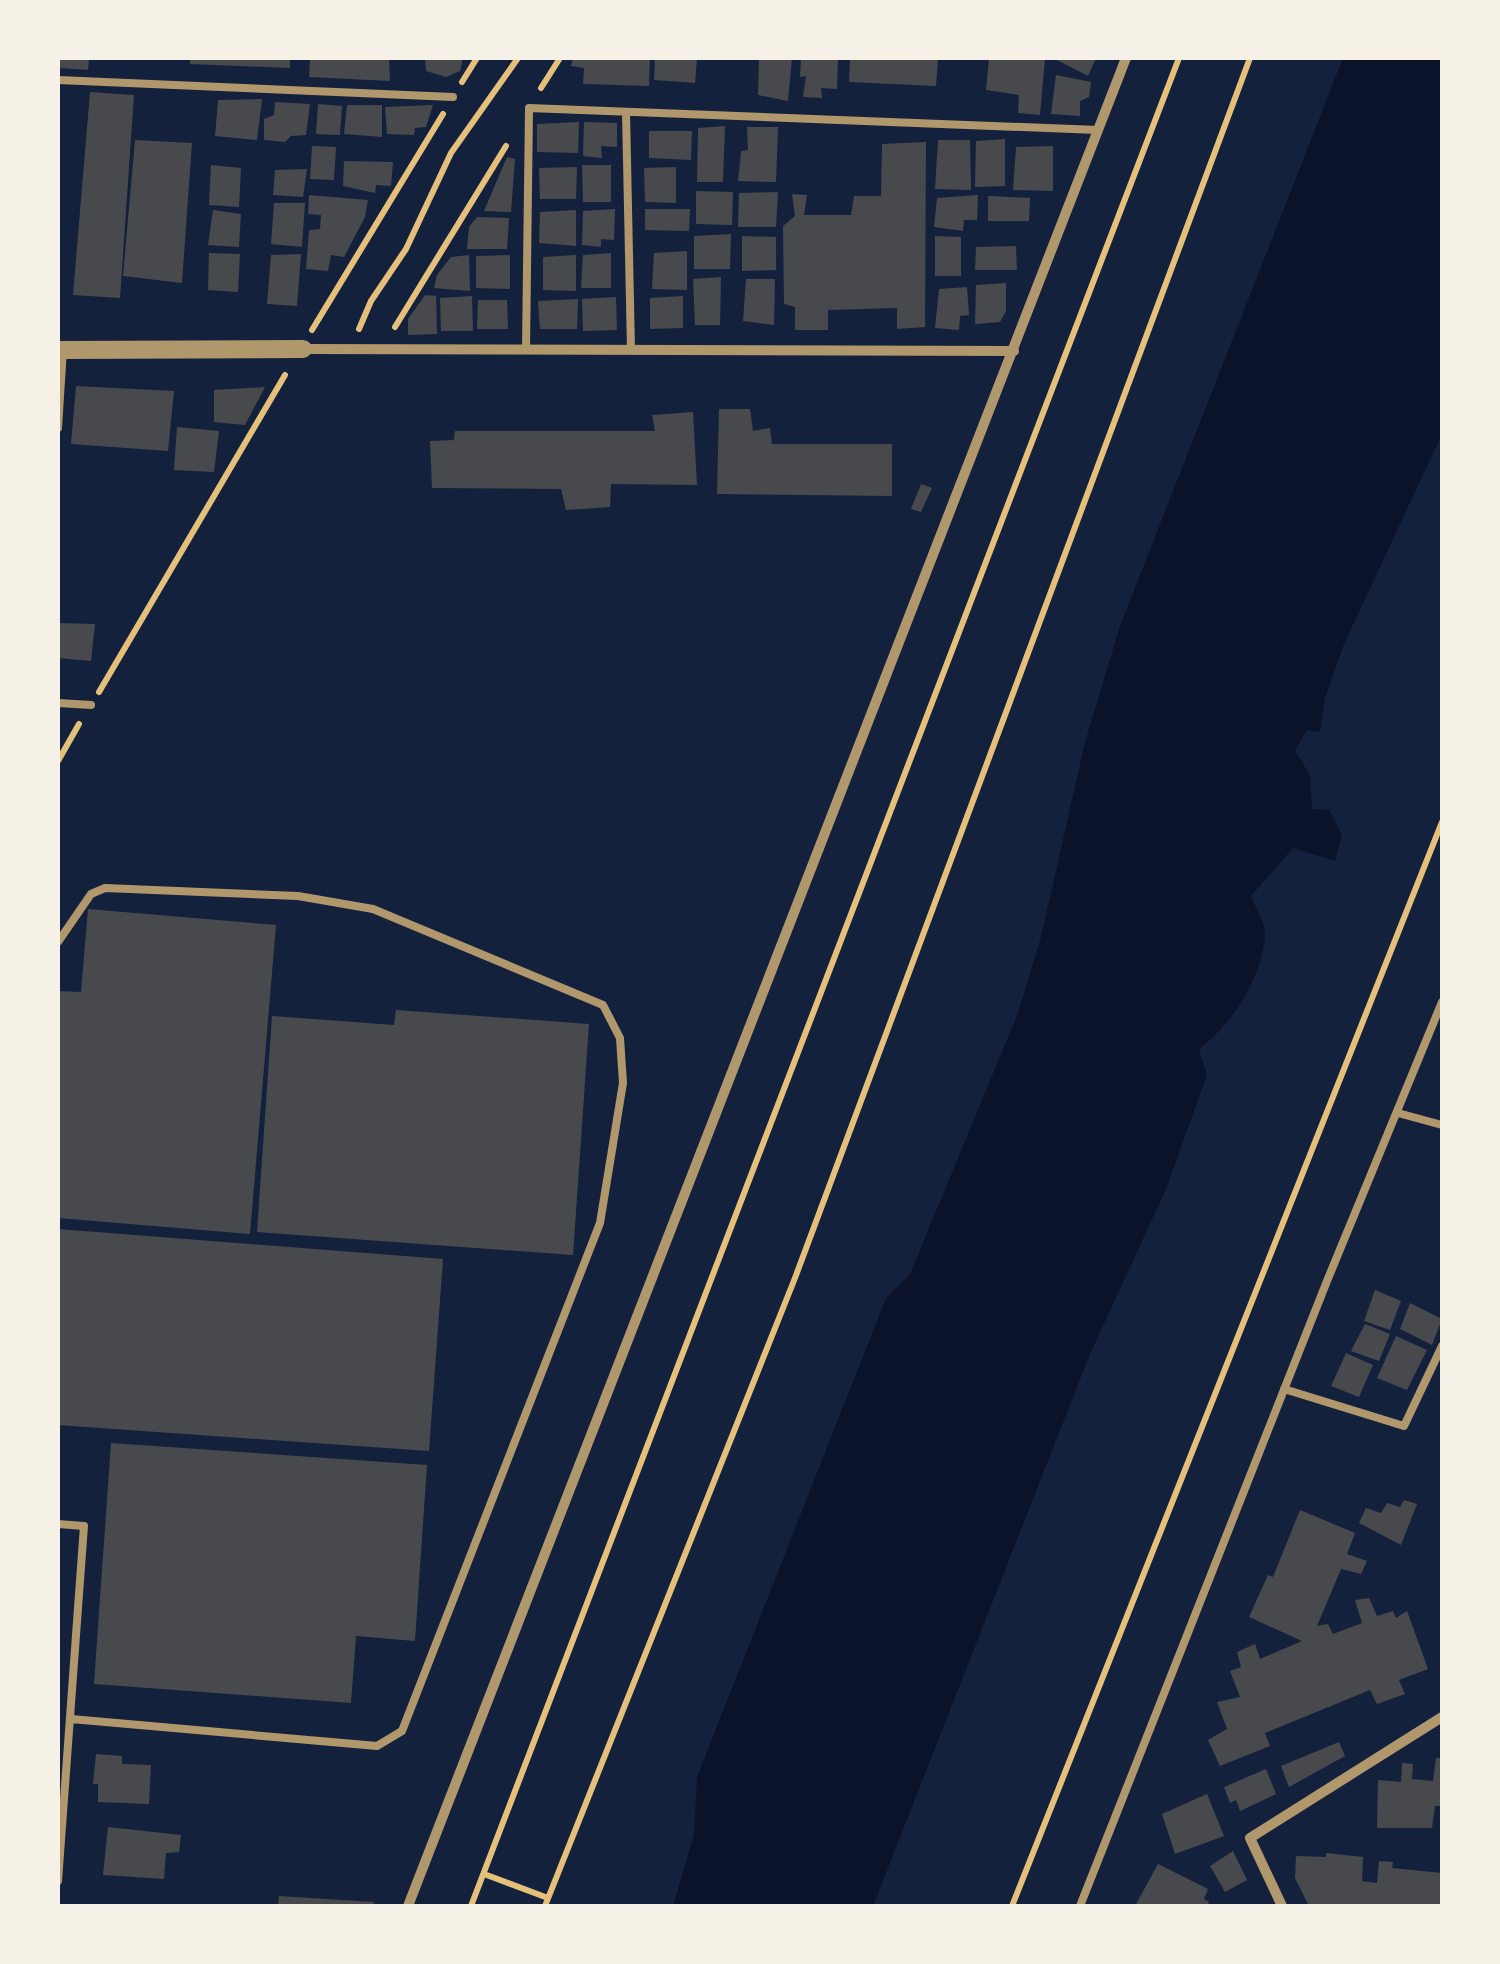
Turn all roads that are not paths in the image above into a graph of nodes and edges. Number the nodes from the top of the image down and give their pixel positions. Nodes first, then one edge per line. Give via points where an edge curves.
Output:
1 (1126, 58) edge
2 (58, 80) edge
3 (453, 97) road end
4 (626, 112) junction
5 (1098, 130) junction
6 (303, 348) joint
7 (60, 350) edge
8 (526, 350) junction
9 (631, 350) junction
10 (1014, 351) junction
11 (58, 428) edge
12 (58, 703) edge
13 (90, 705) road end
14 (58, 942) edge
15 (1442, 1002) edge
16 (1398, 1113) junction
17 (1442, 1125) edge
18 (1442, 1346) edge
19 (1284, 1389) junction
20 (58, 1524) edge
21 (1442, 1717) edge
22 (71, 1719) junction
23 (58, 1881) edge
24 (408, 1906) edge
25 (1080, 1906) edge
26 (1282, 1906) edge

1 - 5 street
2 - 3 lane
4 - 5 lane
4 - 8 lane via 529,108
4 - 9 lane
5 - 10 street
6 - 7 street
6 - 8 street
7 - 11 lane
8 - 9 street
9 - 10 street
10 - 24 street
12 - 13 lane
14 - 22 lane via 91,894 106,888 298,896 374,909 603,1005 620,1038 622,1083 600,1223 402,1730 377,1746
15 - 16 lane
16 - 17 lane
16 - 19 lane
18 - 19 lane via 1404,1426
19 - 25 lane
20 - 22 lane via 84,1526
21 - 26 street via 1250,1838
22 - 23 lane

